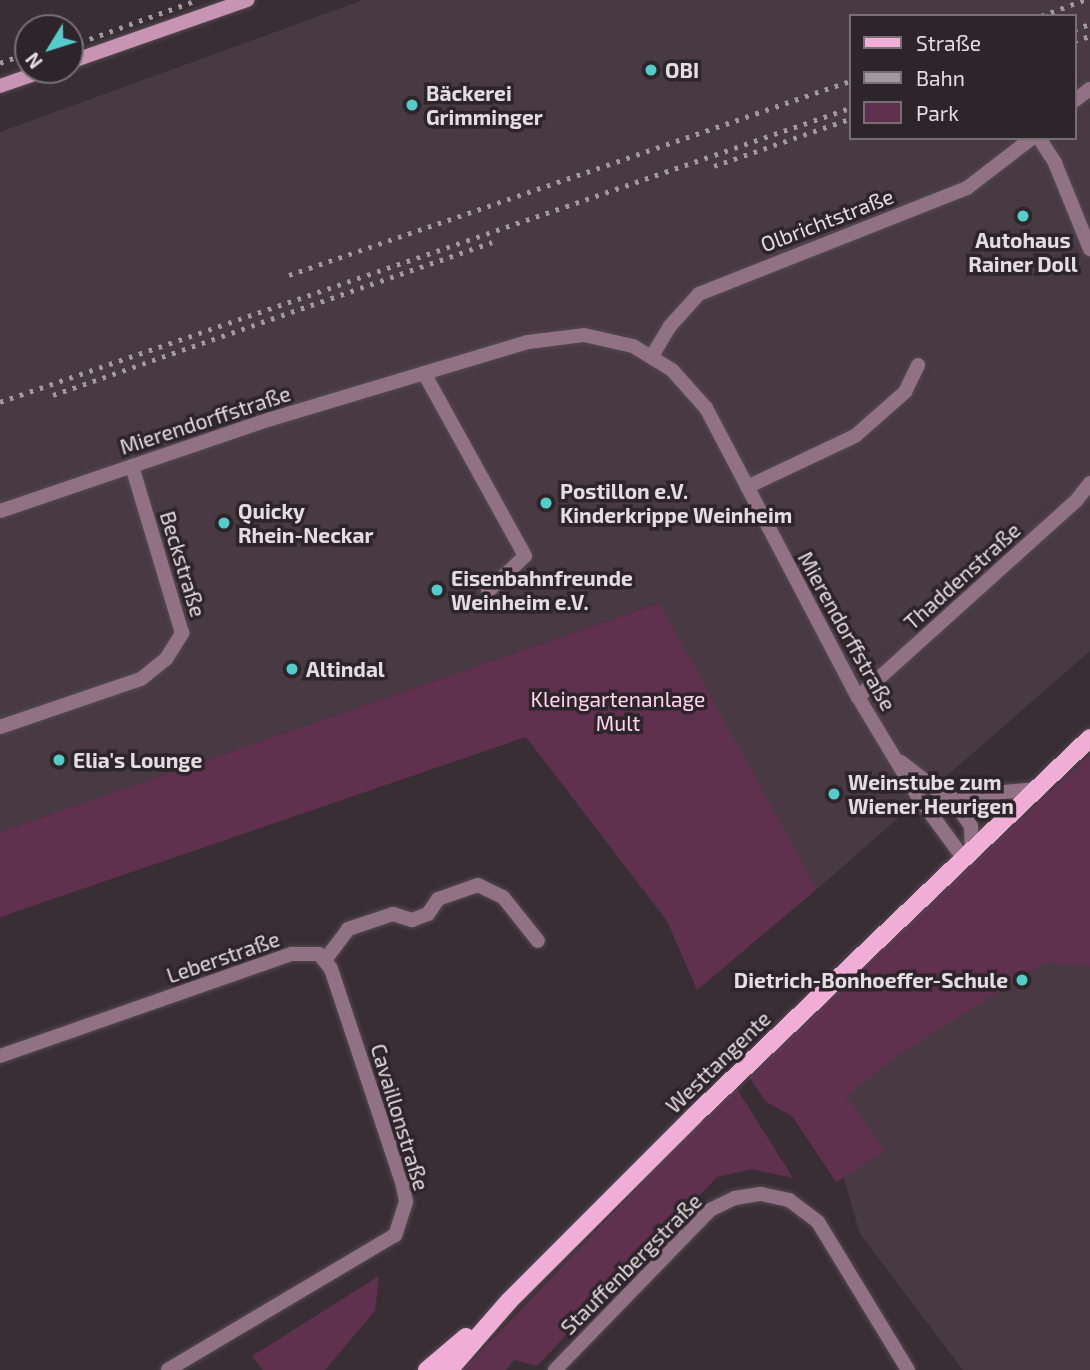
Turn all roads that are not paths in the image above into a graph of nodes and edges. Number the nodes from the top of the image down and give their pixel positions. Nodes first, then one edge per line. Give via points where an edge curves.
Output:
1 (247, 0) edge
2 (84, 57) edge
3 (1090, 89) edge
4 (1076, 100) edge
5 (1029, 140) edge
6 (1040, 140) edge
7 (1090, 249) edge
8 (652, 356) junction
9 (918, 365) dead end
10 (424, 373) junction
11 (132, 466) junction
12 (1090, 483) edge
13 (747, 487) junction
14 (0, 512) edge
15 (488, 591) dead end
16 (858, 697) junction
17 (0, 727) edge
18 (1090, 738) edge
19 (894, 757) junction
20 (1041, 789) junction
21 (945, 797) junction
22 (968, 856) junction
23 (538, 941) dead end
24 (325, 960) junction
25 (0, 1056) edge
26 (509, 1301) junction
27 (168, 1370) edge
28 (427, 1370) edge
29 (449, 1370) edge
30 (555, 1370) edge
31 (908, 1370) edge

1 - 2 main road
3 - 4 street
5 - 8 street, Olbrichtstraße via 967,188 699,293
6 - 7 street via 1055,163
8 - 10 street, Mierendorffstraße via 608,339 560,335
8 - 13 street, Mierendorffstraße via 691,387
9 - 13 street via 905,392 862,431
10 - 11 street, Mierendorffstraße
10 - 15 street via 525,556
11 - 14 street, Mierendorffstraße
11 - 17 street, Beckstraße via 182,633 166,659 141,679
12 - 16 street, Thaddenstraße via 1076,501
13 - 16 street, Mierendorffstraße
16 - 19 street, Mierendorffstraße
18 - 20 main road, Westtangente
19 - 21 street, Mierendorffstraße
19 - 22 street, Mierendorffstraße
20 - 21 street
20 - 22 main road, Westtangente
21 - 22 street, Mierendorffstraße via 971,826
22 - 26 main road, Westtangente via 695,1115
23 - 24 street via 503,897 478,886 438,899 428,914 412,920 393,914 348,929
24 - 25 street, Leberstraße via 308,952 292,954
24 - 27 street, Cavaillonstraße via 403,1186 403,1216 396,1235
26 - 28 main road
26 - 29 main road, Westtangente
30 - 31 street, Stauffenbergstraße via 710,1210 734,1198 761,1195 789,1200 818,1222

